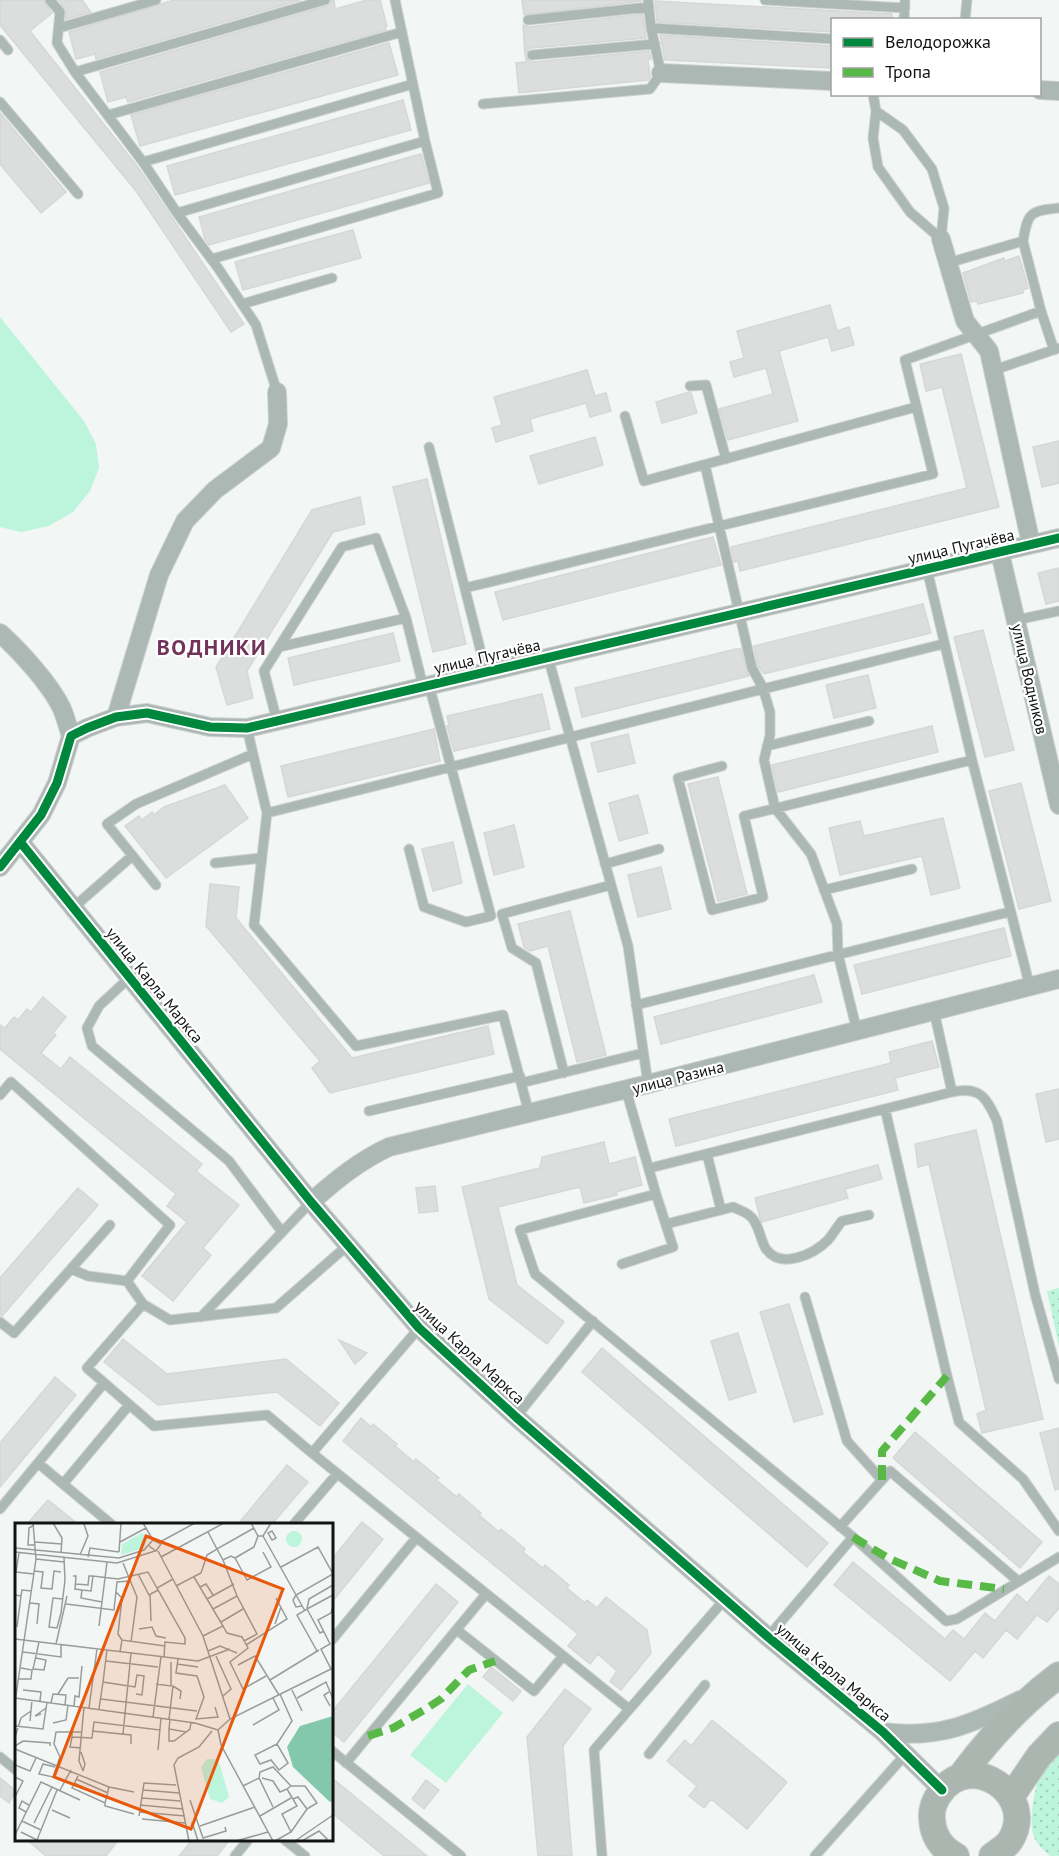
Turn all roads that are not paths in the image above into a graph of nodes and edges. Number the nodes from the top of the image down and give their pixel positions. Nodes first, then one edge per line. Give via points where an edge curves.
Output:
1 (50, 0) edge
2 (156, 0) edge
3 (325, 0) edge
4 (395, 0) edge
5 (765, 0) edge
6 (967, 0) edge
7 (648, 4) edge
8 (905, 4) edge
9 (964, 18) edge
10 (528, 20) dead end
11 (59, 28) junction
12 (651, 28) junction
13 (402, 32) junction
14 (831, 39) edge
15 (0, 40) edge
16 (655, 44) junction
17 (8, 50) dead end
18 (532, 56) dead end
19 (75, 72) junction
20 (662, 73) junction
21 (831, 81) edge
22 (413, 84) junction
23 (1041, 90) edge
24 (1059, 91) edge
25 (873, 96) edge
26 (0, 102) edge
27 (483, 104) dead end
28 (876, 111) junction
29 (108, 116) junction
30 (425, 141) junction
31 (143, 162) junction
32 (78, 194) dead end
33 (1059, 208) edge
34 (177, 213) junction
35 (941, 239) junction
36 (1023, 241) junction
37 (212, 259) junction
38 (948, 263) junction
39 (332, 278) dead end
40 (242, 304) junction
41 (1041, 311) junction
42 (975, 333) junction
43 (1057, 349) edge
44 (994, 370) junction
45 (690, 386) dead end
46 (278, 392) joint
47 (916, 407) junction
48 (625, 416) dead end
49 (429, 447) dead end
50 (726, 459) junction
51 (705, 465) junction
52 (720, 526) junction
53 (1059, 538) edge
54 (1031, 544) junction
55 (1000, 553) junction
56 (927, 569) junction
57 (465, 588) junction
58 (1059, 611) edge
59 (739, 612) junction
60 (406, 618) junction
61 (1016, 620) junction
62 (0, 633) edge
63 (943, 644) junction
64 (279, 646) junction
65 (548, 657) junction
66 (486, 672) junction
67 (426, 686) junction
68 (763, 688) junction
69 (116, 717) junction
70 (277, 720) junction
71 (869, 721) dead end
72 (247, 728) junction
73 (71, 736) junction
74 (569, 736) junction
75 (767, 746) junction
76 (253, 754) junction
77 (972, 760) junction
78 (722, 766) dead end
79 (450, 767) junction
80 (1056, 779) edge
81 (1059, 805) edge
82 (775, 808) junction
83 (267, 813) junction
84 (21, 843) junction
85 (409, 849) dead end
86 (659, 849) dead end
87 (132, 856) junction
88 (262, 858) junction
89 (215, 863) dead end
90 (605, 864) junction
91 (0, 867) edge
92 (912, 869) dead end
93 (156, 885) dead end
94 (611, 885) junction
95 (824, 890) junction
96 (74, 907) junction
97 (1009, 912) junction
98 (838, 954) junction
99 (129, 978) junction
100 (1059, 979) edge
101 (1030, 987) junction
102 (636, 1005) junction
103 (934, 1011) junction
104 (857, 1030) junction
105 (643, 1053) junction
106 (564, 1073) junction
107 (520, 1080) junction
108 (648, 1084) junction
109 (626, 1090) junction
110 (952, 1092) junction
111 (0, 1095) edge
112 (885, 1109) junction
113 (369, 1111) dead end
114 (529, 1113) junction
115 (707, 1154) junction
116 (650, 1168) junction
117 (656, 1194) junction
118 (311, 1202) junction
119 (721, 1210) junction
120 (869, 1215) dead end
121 (666, 1224) junction
122 (110, 1225) dead end
123 (282, 1232) junction
124 (348, 1245) junction
125 (622, 1264) dead end
126 (71, 1269) junction
127 (127, 1281) junction
128 (805, 1297) dead end
129 (142, 1304) junction
130 (201, 1317) junction
131 (593, 1321) junction
132 (0, 1322) edge
133 (419, 1328) junction
134 (1059, 1379) edge
135 (104, 1383) junction
136 (129, 1405) junction
137 (516, 1417) junction
138 (312, 1453) junction
139 (38, 1463) junction
140 (337, 1474) junction
141 (882, 1480) junction
142 (63, 1484) junction
143 (0, 1509) edge
144 (1059, 1511) edge
145 (1048, 1516) junction
146 (110, 1523) edge
147 (295, 1523) edge
148 (840, 1527) junction
149 (1059, 1532) edge
150 (416, 1538) junction
151 (853, 1538) junction
152 (1059, 1557) edge
153 (1018, 1581) junction
154 (486, 1594) junction
155 (725, 1599) junction
156 (457, 1630) junction
157 (768, 1637) junction
158 (333, 1639) edge
159 (563, 1656) junction
160 (1059, 1675) edge
161 (705, 1685) dead end
162 (1035, 1693) junction
163 (629, 1709) junction
164 (883, 1732) junction
165 (1059, 1735) edge
166 (333, 1752) edge
167 (649, 1754) dead end
168 (904, 1755) junction
169 (0, 1757) edge
170 (346, 1763) junction
171 (15, 1769) edge
172 (951, 1784) junction
173 (1011, 1797) junction
174 (246, 1841) edge
175 (287, 1841) edge
176 (1005, 1853) edge
177 (949, 1854) edge
178 (235, 1856) edge
179 (305, 1856) edge
180 (461, 1856) edge
181 (603, 1856) edge
182 (815, 1856) edge

1 - 11 lane via 60,12
2 - 11 lane
3 - 19 lane
4 - 13 lane
5 - 8 lane
6 - 9 lane
7 - 10 lane
7 - 12 lane
11 - 19 lane via 57,43
12 - 14 lane
12 - 16 lane
13 - 22 lane
13 - 29 lane
15 - 17 lane
16 - 18 lane
16 - 20 lane
19 - 29 lane
20 - 21 street
20 - 27 lane via 650,89
22 - 30 lane
22 - 31 lane
23 - 24 street
25 - 28 lane
26 - 32 lane
28 - 35 lane via 873,138 878,167 910,212
28 - 35 lane via 903,130 932,169 944,208
29 - 31 lane
30 - 34 lane
30 - 37 lane via 438,193
31 - 34 lane
33 - 36 lane via 1037,210 1026,221
34 - 37 lane
35 - 38 street
36 - 38 lane
36 - 41 lane
37 - 40 lane
38 - 42 street via 965,321
39 - 40 lane
40 - 46 lane via 256,325
41 - 42 lane
41 - 43 lane
42 - 44 street via 989,351
42 - 47 lane via 905,360
43 - 44 lane
44 - 54 street
45 - 50 lane via 706,385
46 - 69 street via 278,424 271,448 215,490 185,521 159,574
47 - 50 lane
47 - 52 lane via 933,474
48 - 51 lane via 644,481
49 - 57 lane
50 - 51 lane
51 - 52 lane
52 - 57 lane
52 - 59 lane
53 - 54 street, улица Пугачёва
54 - 55 street, улица Пугачёва
55 - 56 street, улица Пугачёва
55 - 61 street, улица Водников
56 - 59 street, улица Пугачёва
56 - 63 lane
57 - 66 lane
58 - 61 lane
59 - 65 street, улица Пугачёва
59 - 68 lane via 752,669
60 - 64 lane
60 - 64 lane via 376,538 342,547
60 - 67 lane
61 - 80 street, улица Водников
62 - 73 street via 53,694
63 - 68 lane
63 - 77 lane
64 - 70 lane via 264,671
65 - 66 street, улица Пугачёва
65 - 74 lane
66 - 67 street, улица Пугачёва
67 - 70 street, улица Пугачёва
67 - 79 lane
68 - 74 lane
68 - 75 lane via 770,712
69 - 72 street, улица Пугачёва via 147,713 210,727
69 - 73 street, улица Пугачёва
70 - 72 street, улица Пугачёва
71 - 75 lane
72 - 76 lane
73 - 84 street via 57,783
74 - 79 lane
74 - 90 lane
75 - 82 lane via 764,760
76 - 83 lane
76 - 87 lane via 136,804 107,824
77 - 82 lane
77 - 97 lane
78 - 82 lane via 678,778 712,910 763,897 744,816
79 - 83 lane
79 - 85 lane via 491,916 466,922 424,907
80 - 81 street, улица Водников
82 - 95 lane via 811,854
83 - 88 lane
84 - 91 street
84 - 96 street, улица Карла Маркса
86 - 90 lane
87 - 93 lane
87 - 96 lane
88 - 89 lane
88 - 107 lane via 254,925 356,1046 503,1015
90 - 94 lane
92 - 95 lane
94 - 102 lane via 628,946
94 - 106 lane via 502,914 512,948 536,963
95 - 98 lane via 837,924
96 - 99 street, улица Карла Маркса
97 - 98 lane
97 - 101 lane
98 - 102 lane
98 - 104 lane
99 - 118 street, улица Карла Маркса
99 - 123 lane via 99,1006 87,1028 92,1046 229,1161
100 - 101 street, улица Разина
101 - 103 street, улица Разина
102 - 105 lane
103 - 104 street, улица Разина
103 - 110 lane
104 - 108 street, улица Разина
105 - 106 lane
105 - 108 lane
106 - 107 lane
107 - 113 lane
107 - 114 lane
108 - 109 street, улица Разина
109 - 114 street, улица Разина
109 - 116 lane
110 - 112 lane
110 - 134 lane via 975,1091 986,1099 997,1121 1035,1294
111 - 127 lane via 11,1082 170,1225
112 - 115 lane
112 - 145 lane via 959,1422 1023,1479
114 - 118 street, улица Разина via 389,1147 347,1170
115 - 116 lane
115 - 119 lane
116 - 117 lane
117 - 121 lane
117 - 131 lane via 520,1230 535,1274
118 - 123 lane
118 - 124 street, улица Карла Маркса
119 - 120 lane via 734,1207 751,1216 767,1250 788,1259 817,1249 842,1221
119 - 121 lane
121 - 125 lane via 673,1247
122 - 126 lane
123 - 130 lane
124 - 130 lane via 276,1308
124 - 133 street, улица Карла Маркса
126 - 127 lane via 88,1276
126 - 132 lane via 14,1334
127 - 129 lane
128 - 141 lane via 847,1441
129 - 130 lane via 170,1320
129 - 135 lane via 87,1368
131 - 137 lane
131 - 148 lane
133 - 137 street, улица Карла Маркса
133 - 138 lane
135 - 136 lane
135 - 139 lane
136 - 138 lane via 154,1426 267,1415
136 - 142 lane
137 - 155 street, улица Карла Маркса
138 - 140 lane
139 - 142 lane
139 - 143 lane
140 - 147 lane
140 - 150 lane
141 - 148 lane
141 - 153 lane via 890,1471
142 - 146 lane
144 - 145 lane
145 - 149 lane
148 - 151 lane
150 - 154 lane
150 - 158 lane
151 - 153 lane via 946,1621 957,1619
151 - 157 lane
152 - 153 lane
154 - 156 lane
154 - 159 lane
155 - 157 street, улица Карла Маркса
155 - 163 lane
156 - 159 lane via 534,1691
156 - 170 lane
157 - 164 street, улица Карла Маркса
159 - 163 lane
160 - 162 street
161 - 167 lane
162 - 164 street via 980,1719 940,1732
162 - 172 street
163 - 181 lane via 594,1750
164 - 168 street, улица Карла Маркса
165 - 173 street
166 - 170 lane
168 - 172 street, улица Карла Маркса
168 - 182 lane
169 - 171 lane
170 - 180 lane
172 - 173 street via 972,1775 984,1776 995,1780
172 - 177 street via 934,1802 932,1822 938,1841
173 - 176 street via 1017,1820
174 - 178 lane
175 - 179 lane

